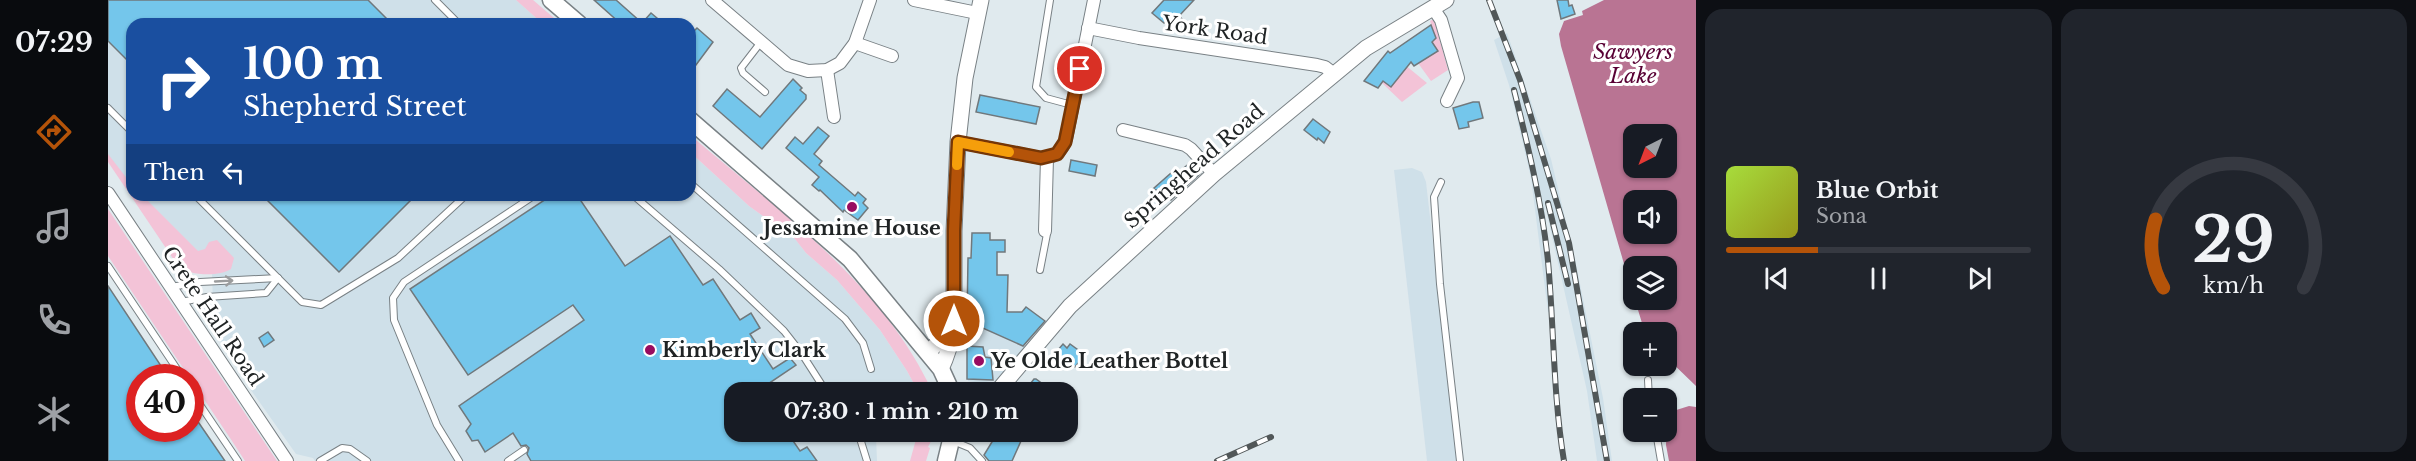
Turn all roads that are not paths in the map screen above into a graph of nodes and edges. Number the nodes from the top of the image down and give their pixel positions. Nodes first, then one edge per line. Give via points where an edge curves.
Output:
1 (435, 0) edge
2 (551, 0) edge
3 (712, 0) edge
4 (870, 0) edge
5 (914, 0) edge
6 (1050, 0) edge
7 (1094, 0) edge
8 (1439, 4) edge
9 (979, 7) edge
10 (453, 18) edge
11 (572, 18) edge
12 (1088, 28) junction
13 (761, 42) junction
14 (855, 43) junction
15 (891, 56) dead end
16 (827, 70) junction
17 (1334, 74) junction
18 (765, 92) dead end
19 (1447, 101) dead end
20 (1072, 105) junction
21 (108, 108) edge
22 (834, 117) dead end
23 (696, 125) edge
24 (126, 126) edge
25 (1123, 130) dead end
26 (958, 142) junction
27 (1047, 158) junction
28 (1214, 174) junction
29 (1441, 182) dead end
30 (696, 188) edge
31 (108, 193) edge
32 (201, 201) edge
33 (460, 201) edge
34 (526, 201) edge
35 (640, 201) edge
36 (1045, 231) joint
37 (108, 266) edge
38 (1040, 270) dead end
39 (278, 278) junction
40 (171, 287) junction
41 (181, 302) junction
42 (951, 338) junction
43 (928, 352) junction
44 (174, 364) edge
45 (871, 369) dead end
46 (941, 369) junction
47 (1648, 380) dead end
48 (820, 382) edge
49 (947, 382) edge
50 (1009, 382) edge
51 (1648, 388) edge
52 (204, 411) edge
53 (861, 442) edge
54 (952, 442) edge
55 (961, 442) edge
56 (1658, 442) edge
57 (524, 450) dead end
58 (511, 460) edge
59 (238, 461) edge
60 (287, 461) edge
61 (320, 461) edge
62 (367, 461) edge
63 (459, 461) edge
64 (867, 461) edge
65 (946, 461) edge
66 (982, 461) edge
67 (1460, 461) edge
68 (1661, 461) edge

1 - 10 lane
2 - 11 main road
3 - 13 street
4 - 14 street
5 - 9 street
6 - 20 lane via 1036,87 1046,98
7 - 12 street
8 - 17 street, Springhead Road via 1380,38
8 - 19 street via 1458,78
9 - 26 street
12 - 17 street, York Road via 1317,65
12 - 20 street
13 - 16 street via 788,65 808,71
13 - 18 lane via 741,68
14 - 15 street
14 - 16 street via 840,63
16 - 22 street
17 - 28 street, Springhead Road
20 - 27 street via 1064,145
21 - 24 lane
23 - 43 main road via 840,249
25 - 28 street via 1185,145
26 - 27 street
26 - 42 street
27 - 36 street
28 - 50 street, Springhead Road via 1070,306
29 - 67 lane via 1434,197
30 - 45 lane via 845,319 863,343
31 - 40 street, Crete Hall Road
32 - 39 lane
33 - 39 lane via 398,258 321,305 302,302
34 - 63 lane via 404,282 392,299 393,317 405,348 437,425
35 - 48 lane via 784,331
36 - 38 lane
37 - 44 lane
40 -> 39 lane
39 - 41 lane via 266,293
40 - 41 street, Crete Hall Road
41 - 60 street, Crete Hall Road
42 - 43 street
42 - 46 street via 952,346
43 - 46 main road
46 - 49 main road
47 - 51 lane
52 - 59 lane
53 - 64 lane
54 - 65 main road
55 - 66 lane
56 - 68 lane
57 - 58 lane
61 - 62 lane via 342,448

